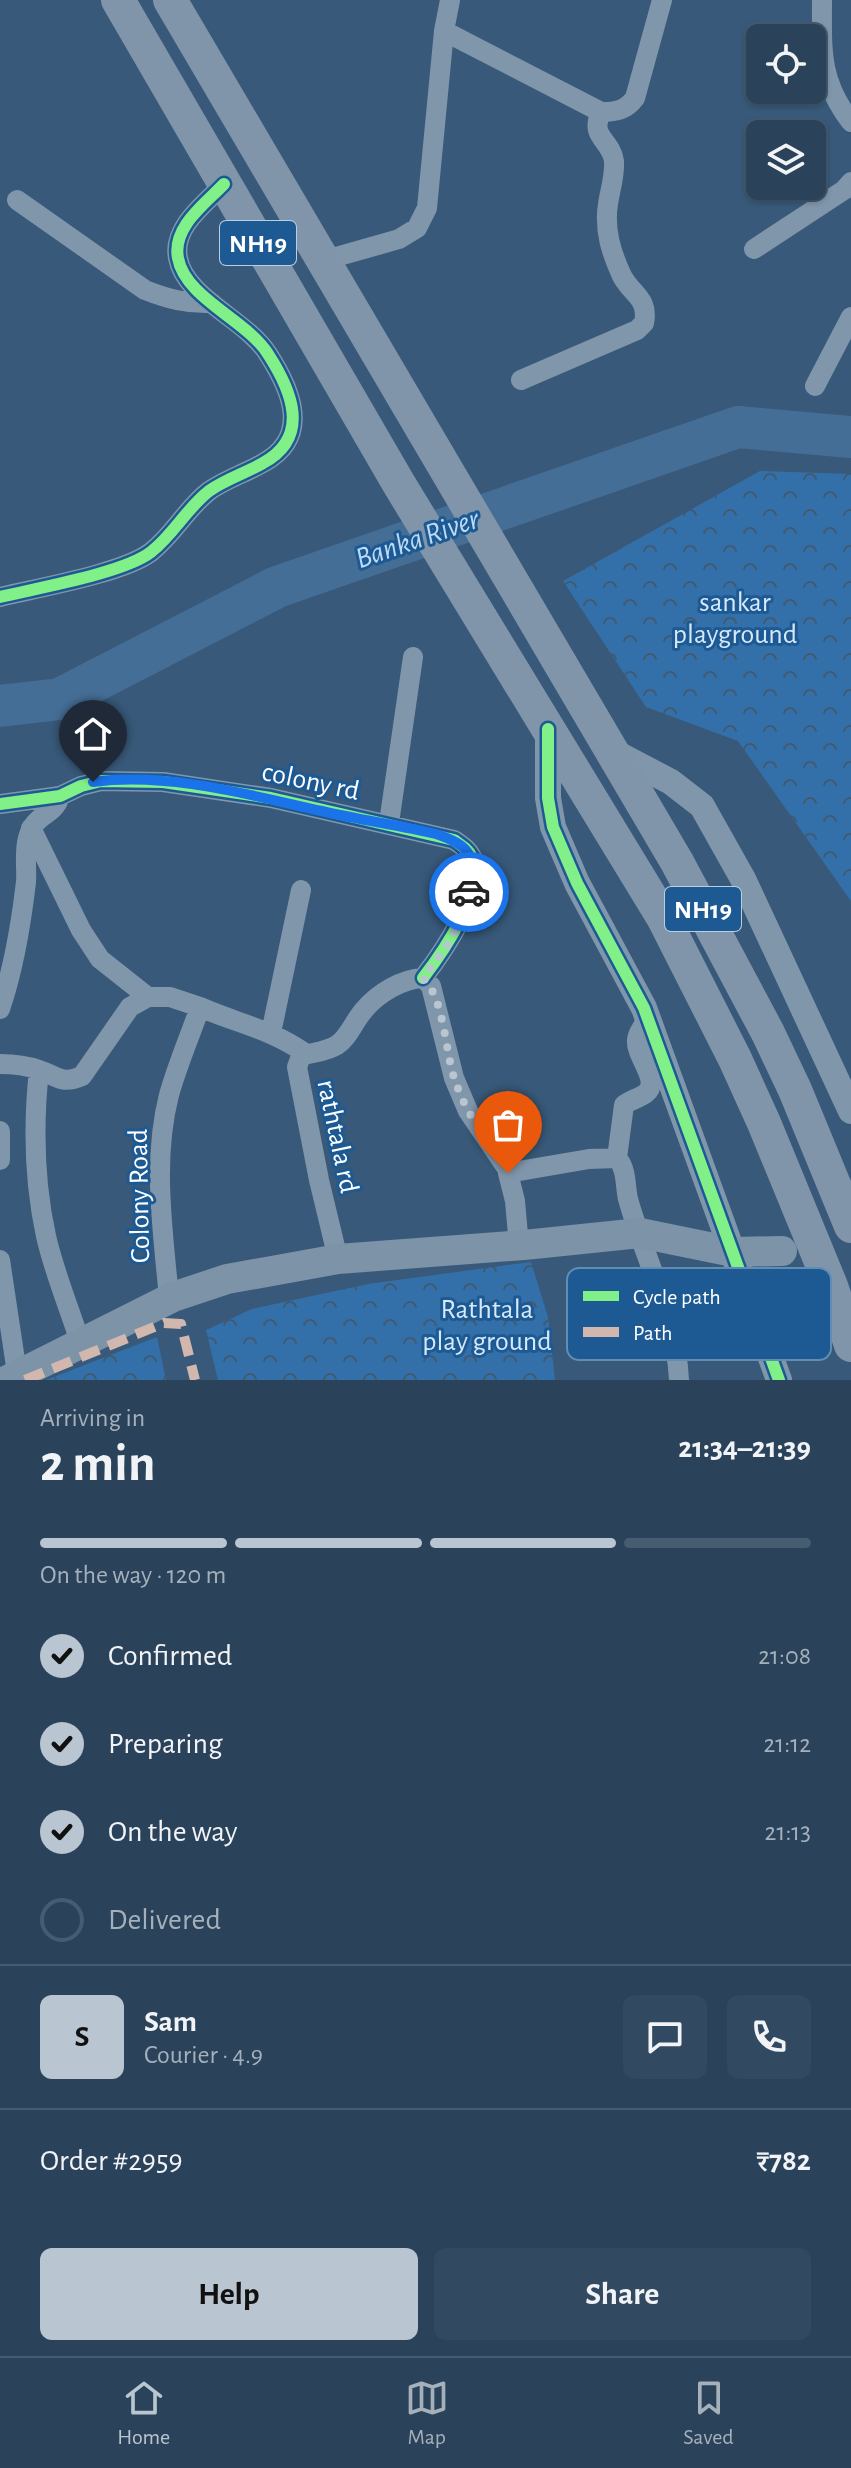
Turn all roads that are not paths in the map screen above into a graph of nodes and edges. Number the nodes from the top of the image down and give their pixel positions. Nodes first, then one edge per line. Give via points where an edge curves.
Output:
1 (118, 0) edge
2 (170, 0) edge
3 (450, 0) edge
4 (662, 0) edge
5 (822, 0) edge
6 (444, 31) junction
7 (601, 112) junction
8 (851, 122) edge
9 (851, 182) edge
10 (224, 184) junction
11 (17, 200) dead end
12 (754, 249) dead end
13 (325, 260) junction
14 (212, 303) junction
15 (851, 317) edge
16 (521, 380) dead end
17 (815, 386) dead end
18 (0, 597) edge
19 (413, 657) dead end
20 (548, 729) junction
21 (614, 752) junction
22 (60, 796) junction
23 (0, 804) edge
24 (389, 823) junction
25 (31, 828) junction
26 (301, 890) dead end
27 (423, 978) junction
28 (148, 997) junction
29 (200, 1007) junction
30 (0, 1009) edge
31 (647, 1017) junction
32 (271, 1033) junction
33 (306, 1054) junction
34 (0, 1064) edge
35 (39, 1070) junction
36 (851, 1111) edge
37 (0, 1131) edge
38 (617, 1158) junction
39 (0, 1160) edge
40 (510, 1173) junction
41 (851, 1226) edge
42 (640, 1233) junction
43 (519, 1246) junction
44 (782, 1251) dead end
45 (733, 1252) junction
46 (338, 1259) junction
47 (0, 1260) edge
48 (652, 1268) edge
49 (739, 1268) edge
50 (822, 1268) edge
51 (831, 1292) edge
52 (169, 1298) junction
53 (80, 1342) junction
54 (851, 1345) edge
55 (678, 1360) edge
56 (772, 1360) edge
57 (13, 1377) edge
58 (679, 1380) edge
59 (779, 1380) edge

1 - 10 highway, NH19
2 - 13 highway, NH19
3 - 6 street
4 - 7 street via 635,98 628,107
5 - 8 street via 824,71 834,100
6 - 7 street
6 - 13 street via 427,208 417,228 399,239
7 - 16 street via 597,131 614,160 606,228 612,255 643,302 644,323
9 - 12 street
10 - 14 street via 179,237 185,277
10 - 20 highway, NH19
11 - 14 street via 145,290 190,304
13 - 21 highway, NH19
14 - 18 street via 266,350 287,386 293,414 284,448 212,489 149,554 123,567
15 - 17 street
19 - 24 street
20 - 31 street via 553,827
20 - 50 highway, NH19 via 664,919 729,1046
21 - 36 street via 671,782 702,806 743,879
21 - 41 highway, NH19 via 768,1033
22 - 23 street, colony rd
22 - 24 street, colony rd via 93,782 163,782
22 - 25 street via 58,805
24 - 27 street, colony rd via 454,840 472,859 474,871 461,921
25 - 28 street via 100,959
25 - 30 street via 13,970
26 - 32 street
27 - 33 street, rathtala rd via 382,994 340,1043
27 - 40 street via 436,1000 454,1078 468,1111
28 - 29 street via 170,997
28 - 35 street via 130,1007 82,1076 70,1081
29 - 32 street
29 - 52 street, Colony Road via 164,1121 160,1165
31 - 38 street via 637,1048 651,1086 624,1105
31 - 45 street
32 - 33 street
33 - 46 street, rathtala rd via 299,1059 297,1075
34 - 35 street
35 - 53 street via 35,1145 46,1237
37 - 39 street
38 - 40 street
38 - 42 street
40 - 43 street
42 - 43 main road
42 - 45 main road
42 - 48 street
43 - 46 main road
44 - 45 main road
45 - 49 street
46 - 52 main road via 227,1279
47 - 57 street
51 - 54 highway, NH19
52 - 53 main road
53 - 57 main road
55 - 58 street
56 - 59 street

